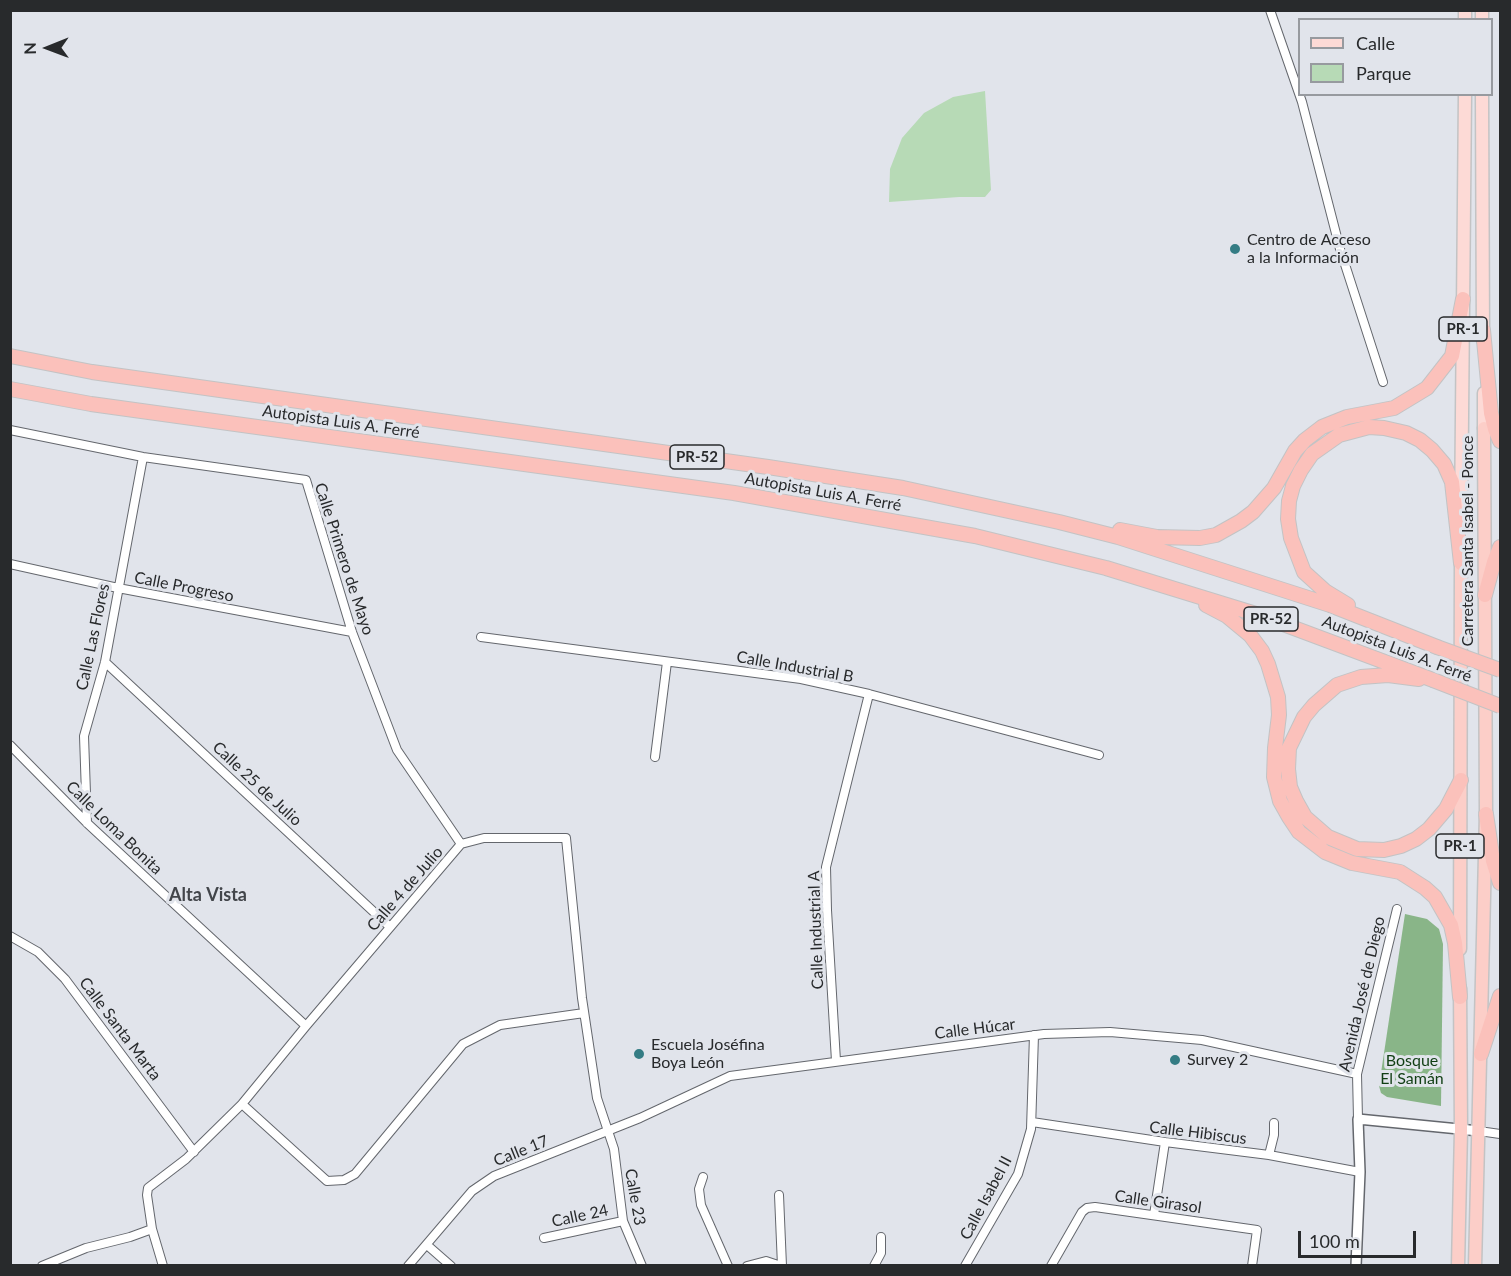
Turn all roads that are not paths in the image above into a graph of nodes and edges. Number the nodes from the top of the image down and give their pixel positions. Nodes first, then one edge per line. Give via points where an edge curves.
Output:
1 (1270, 10) edge
2 (1298, 90) edge
3 (1300, 96) edge
4 (1465, 96) edge
5 (1482, 96) edge
6 (1463, 299) junction
7 (1483, 330) junction
8 (10, 356) edge
9 (1383, 382) dead end
10 (10, 388) edge
11 (1484, 428) joint
12 (10, 430) edge
13 (1500, 441) edge
14 (143, 457) junction
15 (1059, 522) junction
16 (1500, 547) edge
17 (1461, 562) junction
18 (10, 564) edge
19 (1106, 568) junction
20 (118, 588) junction
21 (1485, 595) junction
22 (1370, 621) junction
23 (352, 632) junction
24 (481, 637) dead end
25 (105, 662) junction
26 (667, 662) junction
27 (1500, 670) edge
28 (1434, 680) junction
29 (869, 694) junction
30 (1500, 706) edge
31 (10, 745) edge
32 (1099, 754) dead end
33 (655, 757) dead end
34 (1461, 780) junction
35 (1486, 814) junction
36 (87, 823) junction
37 (461, 844) junction
38 (1500, 883) edge
39 (1397, 909) dead end
40 (390, 927) junction
41 (10, 936) edge
42 (1500, 996) edge
43 (1460, 997) junction
44 (584, 1013) junction
45 (306, 1026) junction
46 (1034, 1035) junction
47 (1481, 1054) junction
48 (836, 1061) junction
49 (1357, 1074) junction
50 (242, 1104) junction
51 (1358, 1119) junction
52 (1032, 1122) junction
53 (1274, 1123) dead end
54 (1461, 1130) junction
55 (1479, 1131) junction
56 (606, 1132) junction
57 (1500, 1134) edge
58 (1165, 1142) junction
59 (194, 1152) junction
60 (1269, 1155) junction
61 (1360, 1172) junction
62 (703, 1177) dead end
63 (779, 1196) dead end
64 (1155, 1215) junction
65 (622, 1221) junction
66 (152, 1229) junction
67 (881, 1237) dead end
68 (544, 1238) dead end
69 (427, 1245) junction
70 (42, 1266) edge
71 (163, 1266) edge
72 (408, 1266) edge
73 (451, 1266) edge
74 (642, 1266) edge
75 (728, 1266) edge
76 (747, 1266) edge
77 (782, 1266) edge
78 (874, 1266) edge
79 (965, 1266) edge
80 (1051, 1266) edge
81 (1252, 1266) edge
82 (1356, 1266) edge
83 (1458, 1266) edge
84 (1475, 1266) edge

1 - 2 street
3 - 9 street via 1340,249
4 - 6 main road, Carretera Santa Isabel - Ponce / PR-1
5 - 7 main road, Carretera Santa Isabel - Ponce / PR-1
6 - 15 highway via 1452,356 1428,388 1394,408 1347,417 1322,427 1295,452 1264,500 1230,528 1216,535 1177,539 1090,522
6 - 17 main road, Carretera Santa Isabel - Ponce / PR-1
7 - 11 main road, Carretera Santa Isabel - Ponce / PR-1
7 - 13 highway via 1491,413
8 - 15 highway, Autopista Luis A. Ferré / PR-52 via 92,372 903,488
10 - 19 highway, Autopista Luis A. Ferré / PR-52 via 91,404 734,493 975,536
11 - 21 highway, Carretera Santa Isabel - Ponce / PR-1
12 - 14 street, Calle Primero de Mayo
14 - 20 street, Calle Las Flores
14 - 23 street, Calle Primero de Mayo via 306,480
15 - 22 highway, Autopista Luis A. Ferré / PR-52 via 1140,544
16 - 21 highway
17 - 22 highway via 1452,482 1432,450 1406,433 1369,427 1325,443 1312,454 1293,486 1288,519 1291,538 1304,572
17 - 34 highway, Carretera Santa Isabel - Ponce / PR-1
18 - 20 street, Calle Progreso
19 - 28 highway, Autopista Luis A. Ferré / PR-52 via 1259,615
19 - 43 highway via 1206,605 1250,634 1268,664 1278,697 1275,777 1280,801 1289,817 1299,832 1325,852 1400,872 1435,897 1451,925
20 - 23 street, Calle Progreso
20 - 25 street, Calle Las Flores
21 - 35 highway, Carretera Santa Isabel - Ponce / PR-1
22 - 27 highway, Autopista Luis A. Ferré / PR-52, bridge
23 - 37 street, Calle Primero de Mayo via 397,750
24 - 26 street, Calle Industrial B
25 - 36 street, Calle Las Flores via 84,736
25 - 40 street, Calle 25 de Julio
26 - 29 street, Calle Industrial B via 801,679
26 - 33 street
28 - 30 highway, Autopista Luis A. Ferré / PR-52, bridge
28 - 34 highway via 1361,676 1326,693 1294,734 1289,748 1290,786 1305,817 1317,829 1341,844 1369,851 1401,846 1430,829
29 - 32 street, Calle Industrial B
29 - 48 street, Calle Industrial A via 826,867
31 - 36 street, Calle Loma Bonita
34 - 43 highway, Carretera Santa Isabel - Ponce / PR-1
35 - 38 highway
35 - 47 highway, Carretera Santa Isabel - Ponce / PR-1
36 - 45 street, Calle Loma Bonita
37 - 40 street, Calle 4 de Julio
37 - 44 street, Calle 4 de Julio via 484,838 566,838
39 - 49 street, Avenida José de Diego
40 - 45 street, Calle 4 de Julio
41 - 59 street, Calle Santa Marta via 38,952 65,979
42 - 47 highway
43 - 54 highway, Carretera Santa Isabel - Ponce / PR-1
44 - 50 street via 500,1025 463,1044 355,1174 344,1180 327,1181
44 - 56 street, Calle 4 de Julio
45 - 50 street, Calle 4 de Julio
46 - 48 street, Calle Húcar
46 - 49 street, Calle Húcar via 1110,1032 1202,1040
46 - 52 street, Calle Isabel II
47 - 55 highway, Carretera Santa Isabel - Ponce / PR-1
48 - 56 street, Calle Húcar via 730,1076
49 - 51 street, Avenida José de Diego
50 - 59 street, Calle 4 de Julio
51 - 54 street
51 - 61 street, Avenida José de Diego
52 - 58 street, Calle Hibiscus
52 - 79 street, Calle Isabel II via 1018,1174
53 - 60 street
54 - 55 street
54 - 83 highway, PR-1
55 - 57 street
55 - 84 highway, PR-1
56 - 65 street, Calle 23 via 614,1149
56 - 69 street, Calle 17 via 488,1179 472,1191
58 - 60 street, Calle Hibiscus
58 - 64 street
59 - 66 street, Calle 4 de Julio via 148,1188
60 - 61 street, Calle Hibiscus
61 - 82 street, Avenida José de Diego
62 - 75 street via 699,1189 701,1205
63 - 77 street
64 - 80 street, Calle Girasol via 1087,1208
64 - 81 street, Calle Girasol via 1257,1230
65 - 68 street, Calle 24
65 - 74 street, Calle 23
66 - 70 street via 86,1248
66 - 71 street
67 - 78 street via 881,1253
69 - 72 street, Calle 17
69 - 73 street
76 - 77 street via 766,1261

